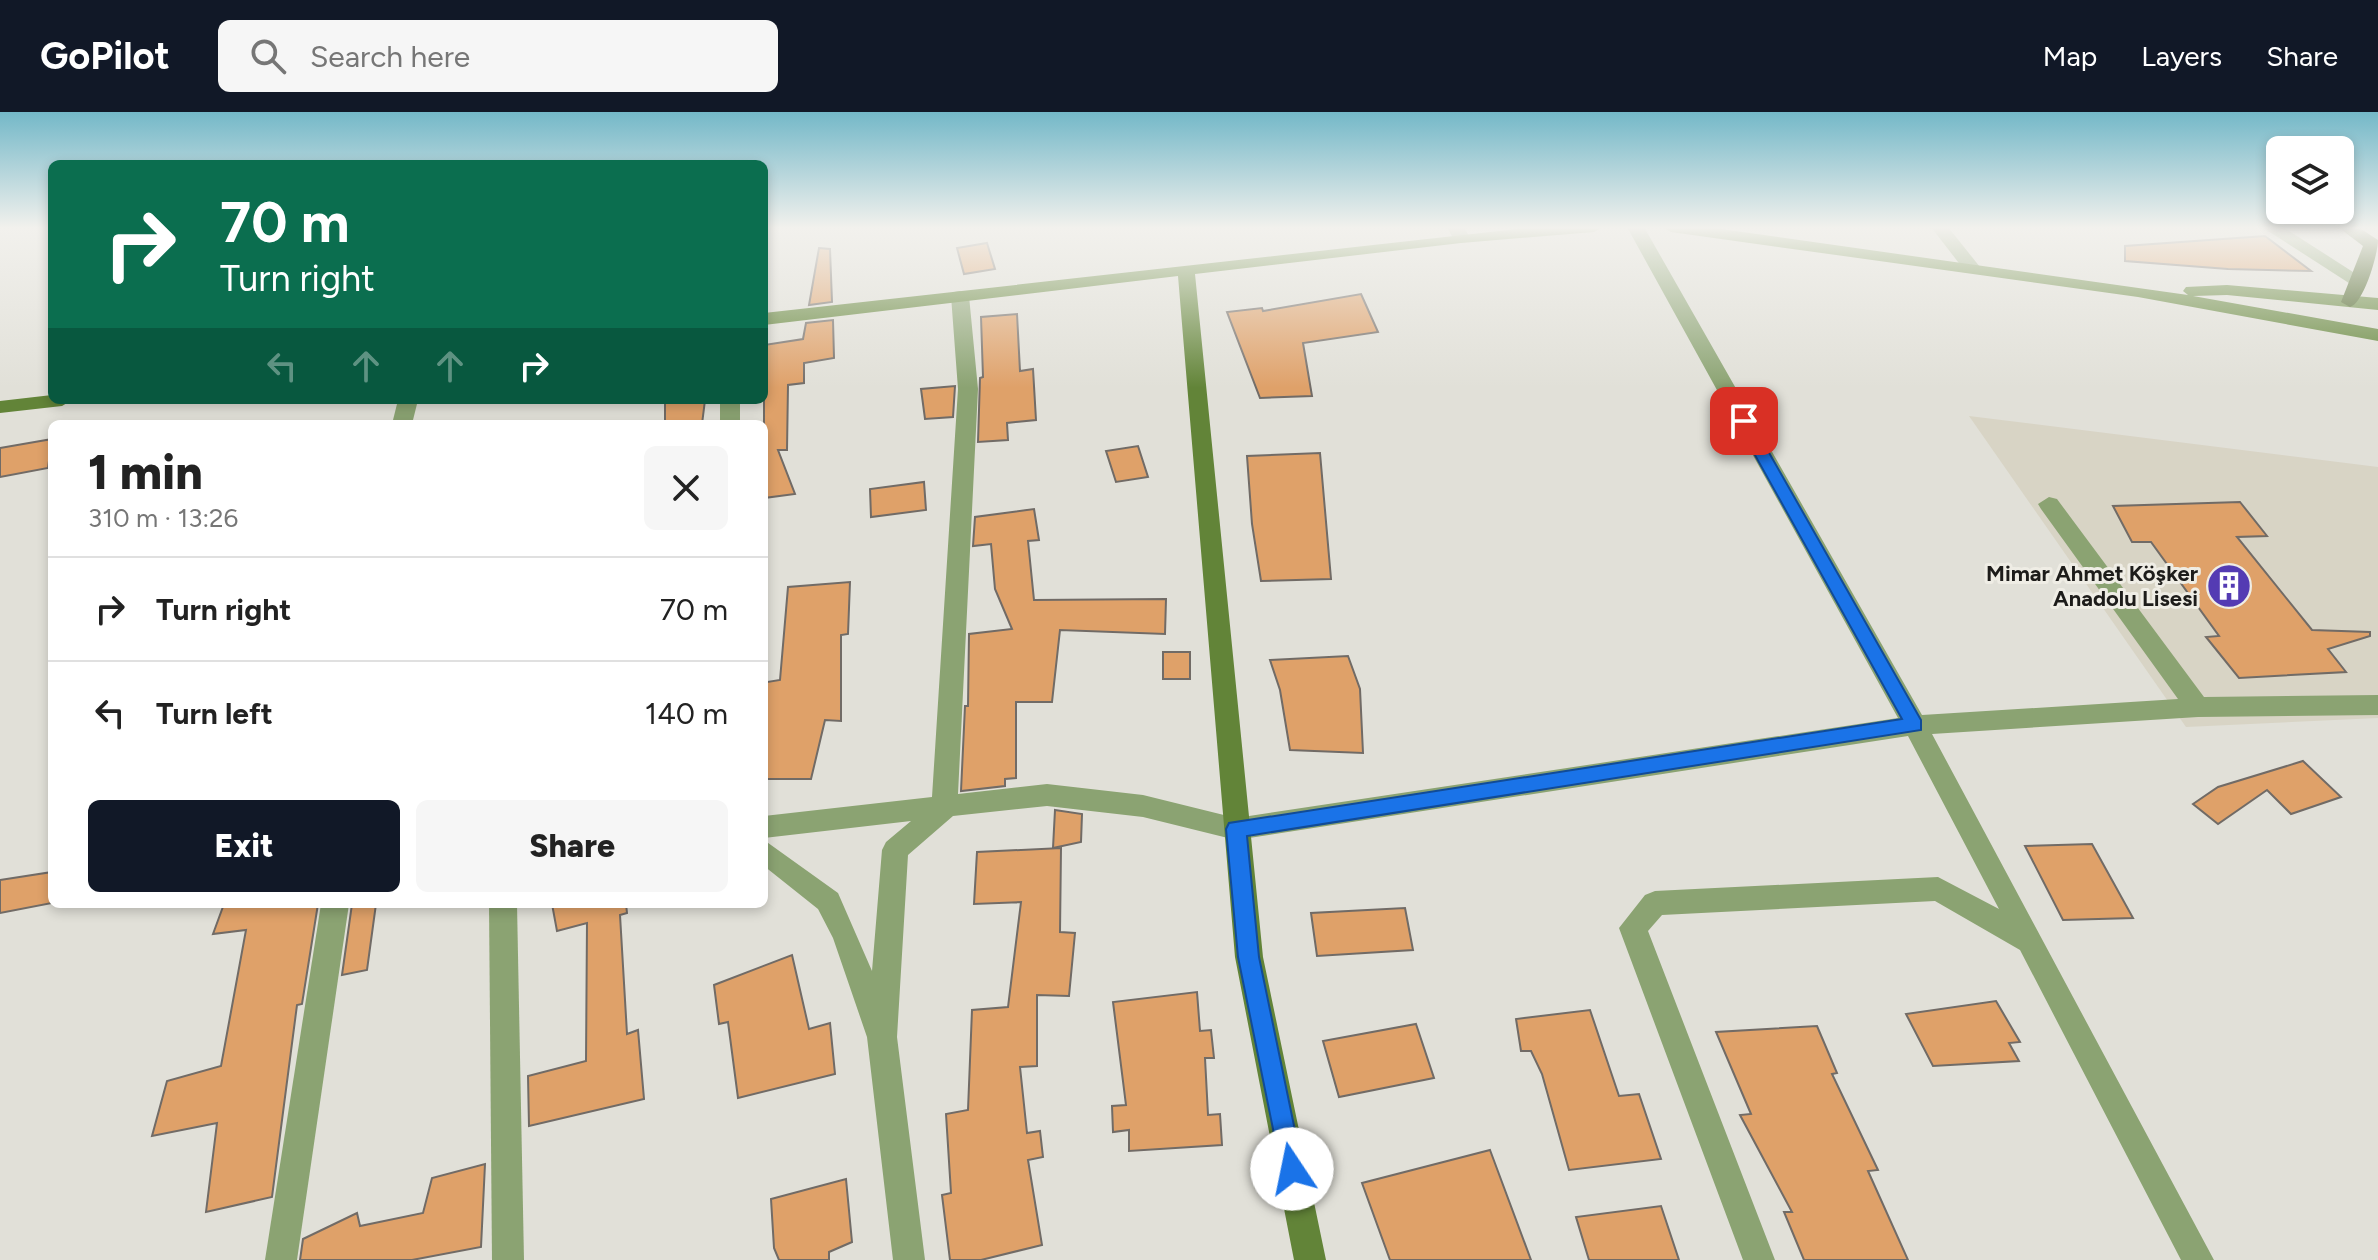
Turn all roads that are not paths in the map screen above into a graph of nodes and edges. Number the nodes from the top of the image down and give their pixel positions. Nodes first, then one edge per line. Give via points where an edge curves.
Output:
1 (1094, 281) edge
2 (1187, 281) edge
3 (1665, 281) edge
4 (2062, 281) edge
5 (2358, 281) edge
6 (2138, 292) junction
7 (960, 296) junction
8 (2350, 302) junction
9 (2378, 304) edge
10 (768, 319) edge
11 (2378, 335) edge
12 (48, 402) edge
13 (0, 407) edge
14 (2049, 504) dead end
15 (2378, 705) edge
16 (2198, 707) junction
17 (1915, 725) junction
18 (944, 809) junction
19 (768, 827) edge
20 (1236, 829) junction
21 (768, 854) edge
22 (334, 908) edge
23 (503, 908) edge
24 (2030, 941) junction
25 (882, 1037) junction
26 (281, 1260) edge
27 (508, 1260) edge
28 (909, 1260) edge
29 (1310, 1260) edge
30 (1759, 1260) edge
31 (2198, 1260) edge

1 - 7 main road
2 - 20 main road
3 - 17 street
4 - 6 main road
5 - 8 highway
6 - 8 main road via 2227,290
6 - 11 main road
7 - 10 main road
7 - 18 street via 968,389
8 - 9 main road
12 - 13 main road
14 - 16 street
15 - 16 street
16 - 17 street
17 - 20 street
17 - 24 street
18 - 19 street
18 - 20 street via 1047,795 1143,806
18 - 25 street via 895,850
20 - 29 main road via 1249,957
21 - 25 street via 828,901
22 - 26 street
23 - 27 street
24 - 30 street via 1938,889 1655,903 1633,928
24 - 31 street
25 - 28 street

